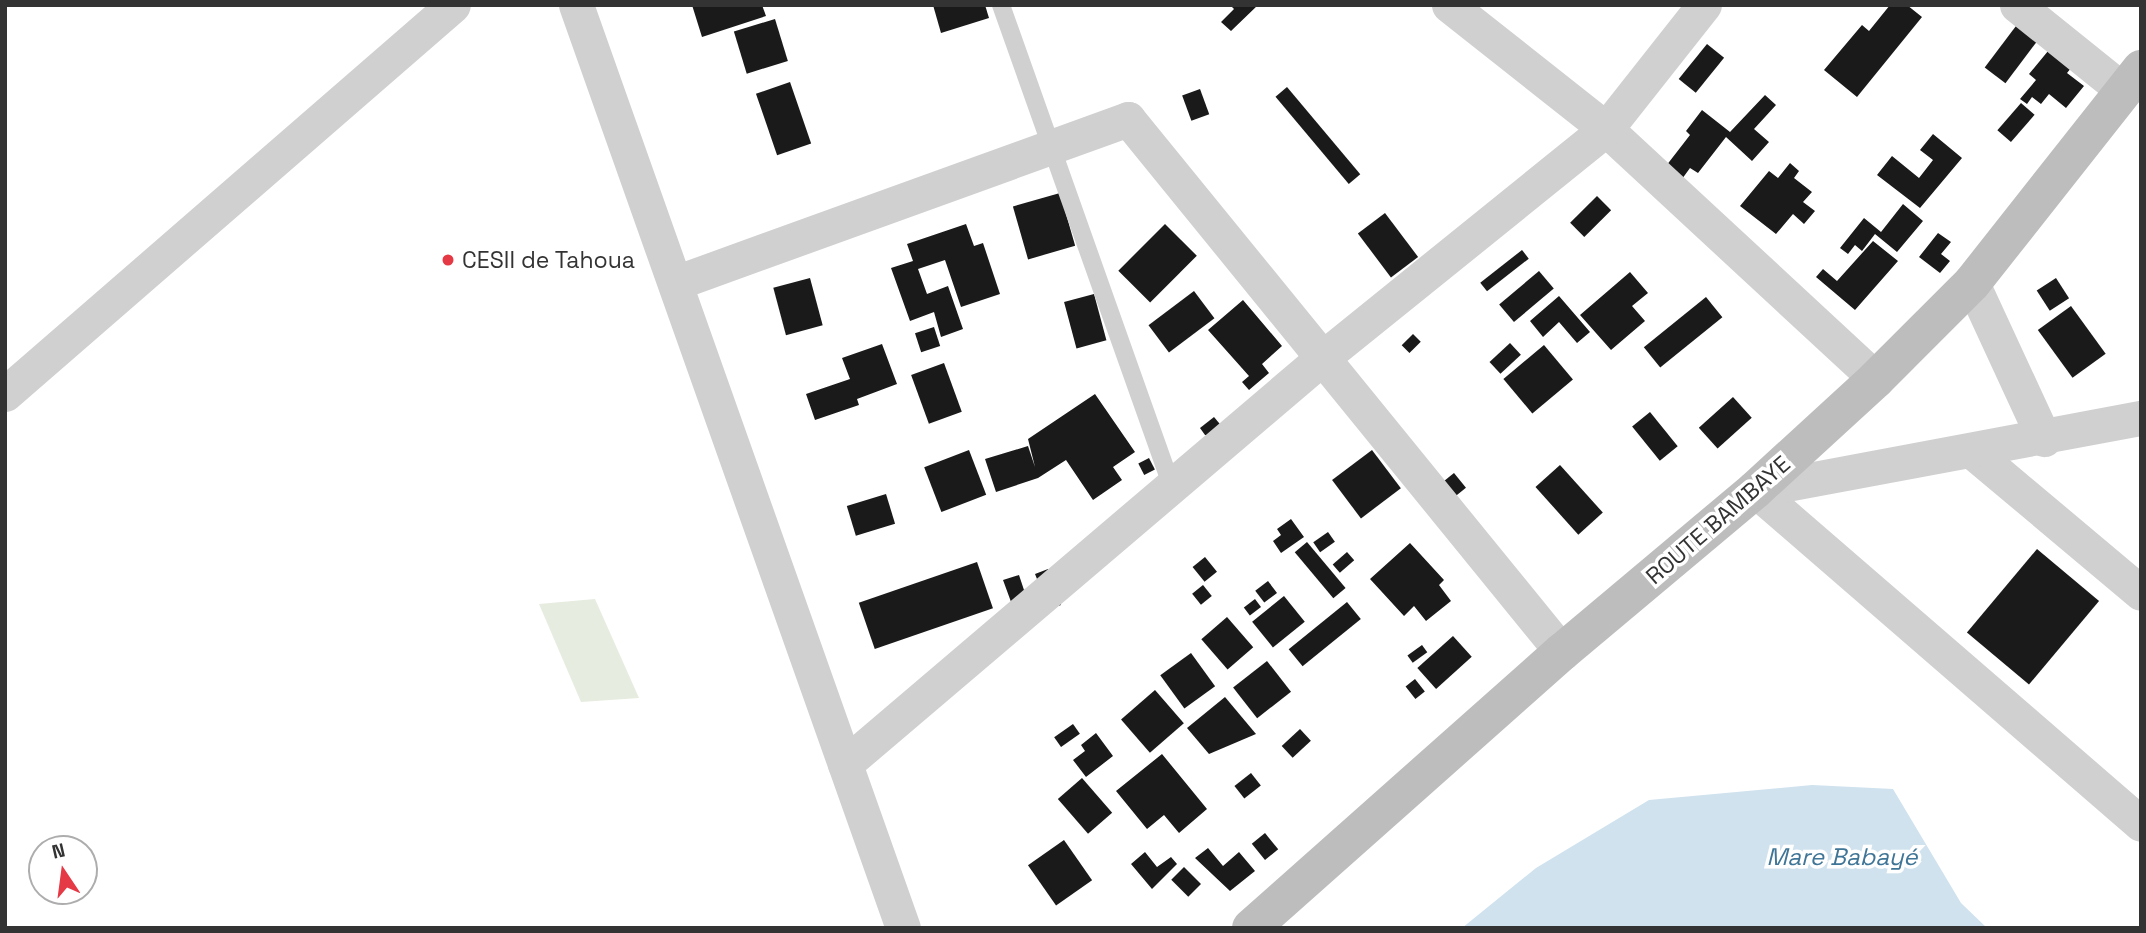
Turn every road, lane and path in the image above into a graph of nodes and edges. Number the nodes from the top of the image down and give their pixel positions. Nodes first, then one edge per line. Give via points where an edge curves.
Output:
1 (453, 5) edge
2 (576, 5) edge
3 (1001, 5) edge
4 (1449, 5) edge
5 (1704, 5) edge
6 (2017, 5) edge
7 (2132, 80) edge
8 (1606, 129) junction
9 (1050, 147) junction
10 (675, 283) junction
11 (1972, 284) junction
12 (1321, 359) junction
13 (1876, 379) junction
14 (5, 394) edge
15 (2141, 418) edge
16 (2045, 439) junction
17 (1973, 452) junction
18 (1171, 487) junction
19 (1755, 490) junction
20 (2141, 593) edge
21 (1562, 652) junction
22 (845, 764) junction
23 (2141, 824) edge
24 (903, 928) edge
25 (1251, 928) edge

1 - 14 street
2 - 10 street
3 - 9 lane
4 - 8 street
5 - 8 street
6 - 7 street
7 - 11 street, ROUTE BAMBAYE
8 - 12 street
8 - 13 street
9 - 10 street
9 - 12 street via 1128,119
9 - 18 lane
10 - 22 street
11 - 13 street, ROUTE BAMBAYE
11 - 16 street
12 - 18 street
12 - 21 street
13 - 19 street, ROUTE BAMBAYE
15 - 16 street
16 - 17 street
17 - 19 street
17 - 20 street
18 - 22 street
19 - 21 street, ROUTE BAMBAYE
19 - 23 street
21 - 25 street, ROUTE BAMBAYE
22 - 24 street

